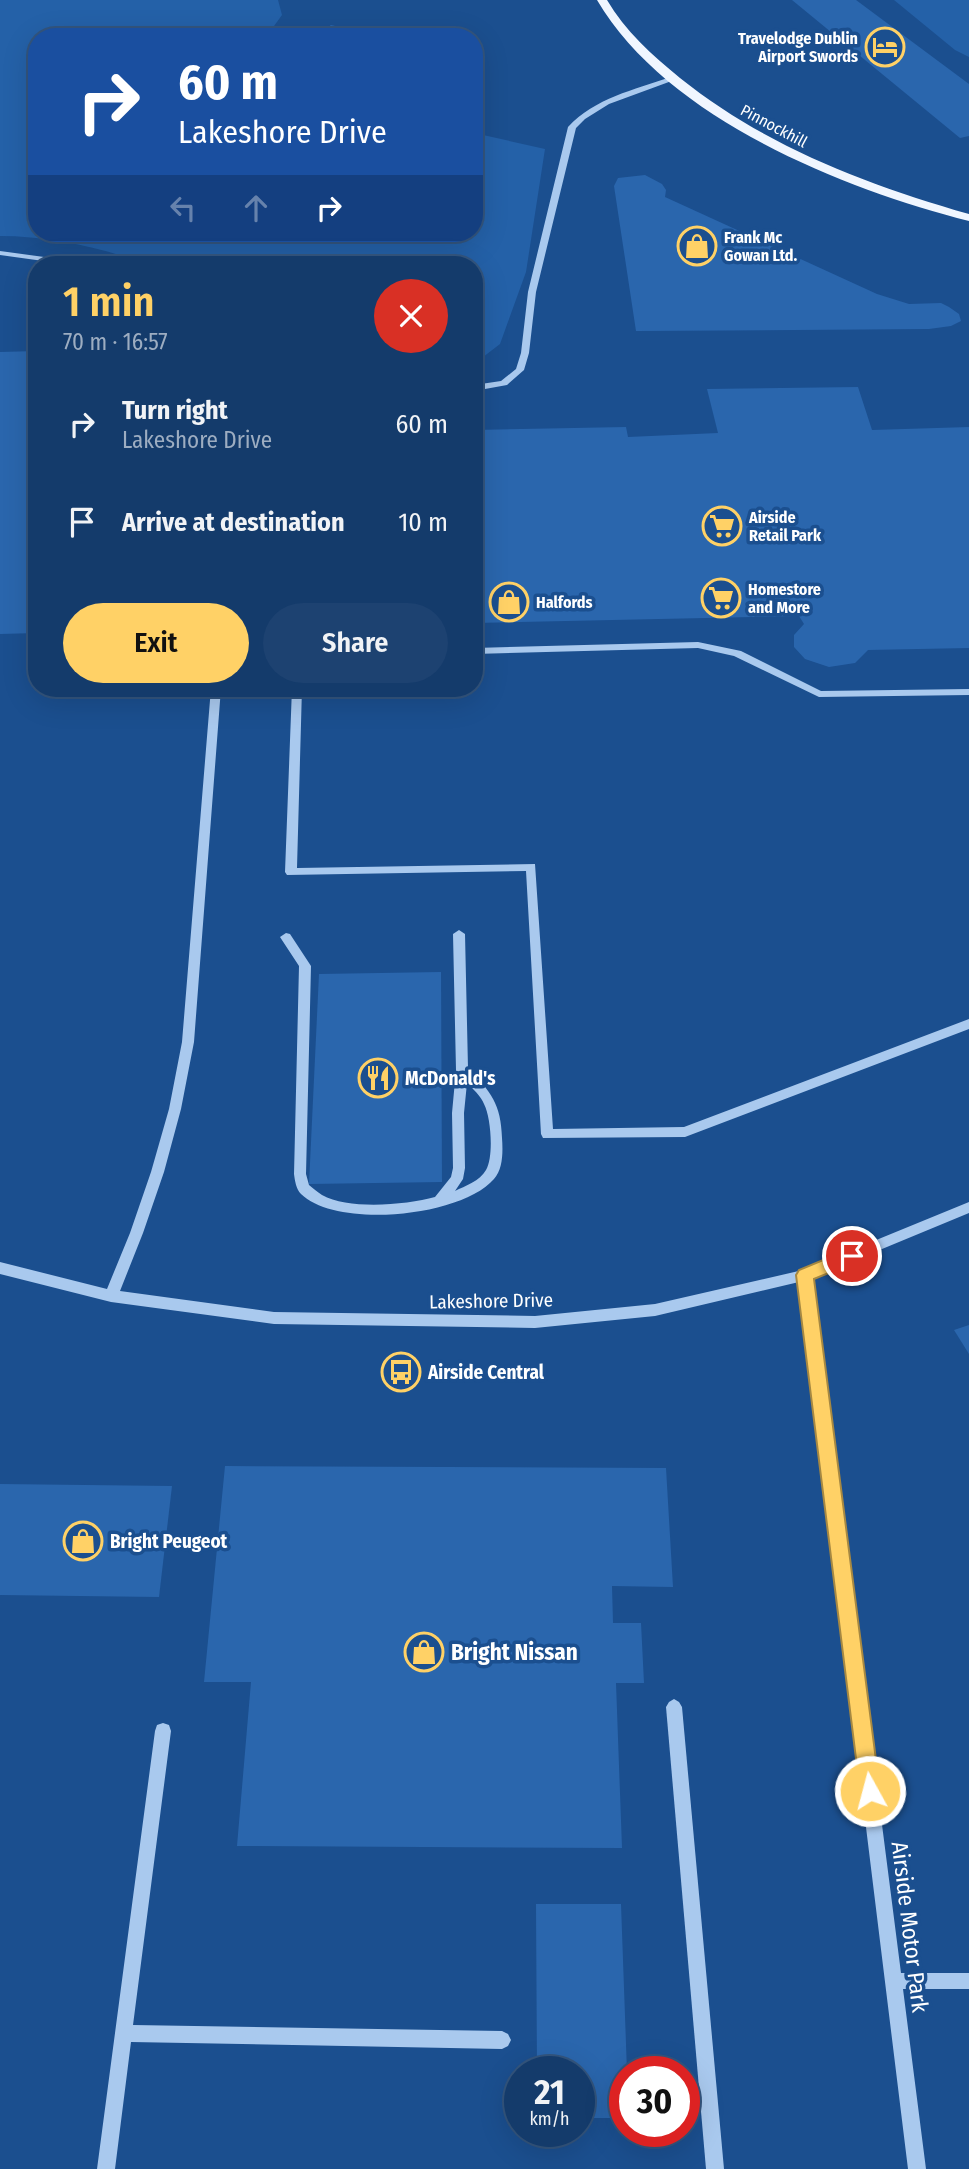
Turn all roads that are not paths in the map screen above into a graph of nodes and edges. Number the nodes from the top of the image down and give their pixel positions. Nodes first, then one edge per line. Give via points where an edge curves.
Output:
1 (602, 0) edge
2 (673, 79) junction
3 (969, 218) edge
4 (0, 253) edge
5 (28, 257) edge
6 (483, 387) edge
7 (483, 651) edge
8 (969, 692) edge
9 (215, 697) edge
10 (297, 697) edge
11 (458, 934) dead end
12 (286, 937) dead end
13 (969, 1024) edge
14 (462, 1070) junction
15 (439, 1201) junction
16 (969, 1208) edge
17 (0, 1268) edge
18 (805, 1275) junction
19 (111, 1296) junction
20 (674, 1707) dead end
21 (163, 1731) dead end
22 (894, 1981) junction
23 (969, 1981) edge
24 (124, 2034) junction
25 (502, 2040) dead end
26 (106, 2169) edge
27 (715, 2169) edge
28 (917, 2169) edge

1 - 2 main road, Pinnockhill via 636,44
2 - 3 main road, Pinnockhill via 723,116 806,161
2 - 6 street via 590,111 572,127 532,292 520,370 505,383
4 - 5 street
7 - 8 street via 698,645 737,653 819,694
9 - 19 street via 188,1042 179,1097 150,1200
10 - 13 street via 291,872 531,867 547,1135 685,1132
11 - 14 street
12 - 15 street via 305,966 303,1188 335,1206 358,1209
14 - 15 street via 457,1179
14 - 15 street via 495,1112 496,1160 480,1185
16 - 18 street, Lakeshore Drive
17 - 19 street, Lakeshore Drive
18 - 19 street, Lakeshore Drive via 655,1310 535,1322 274,1318
18 - 22 street, Airside Motor Park
20 - 27 street
21 - 24 street
22 - 23 street
22 - 28 street, Airside Motor Park
24 - 25 street
24 - 26 street

